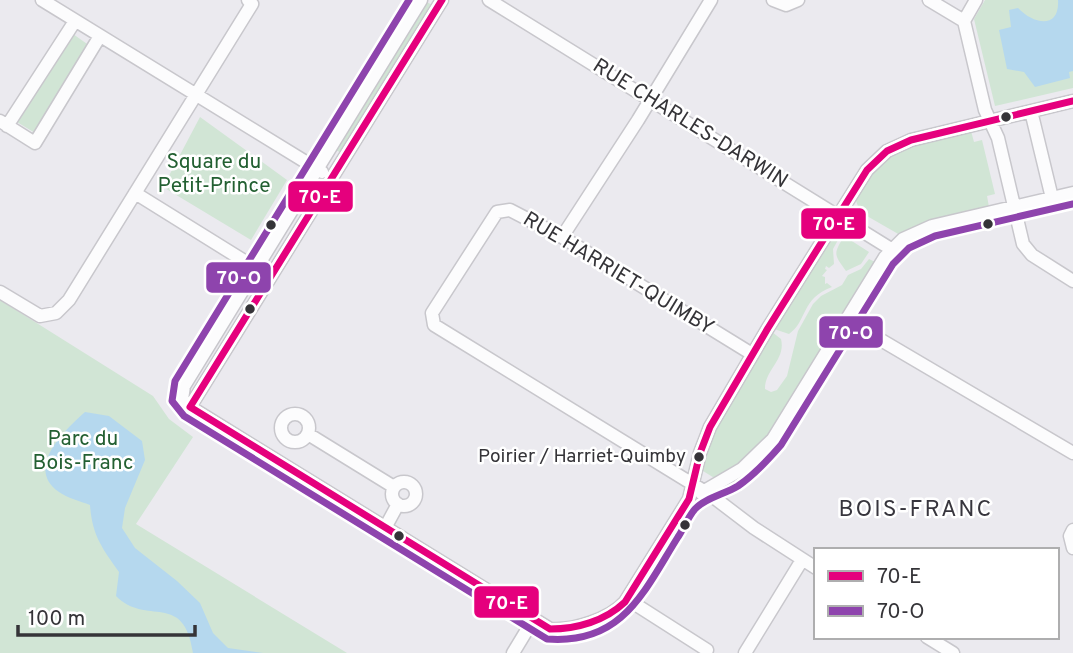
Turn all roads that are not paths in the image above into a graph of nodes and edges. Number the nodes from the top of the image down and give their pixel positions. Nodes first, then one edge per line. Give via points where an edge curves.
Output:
1 (42, 0) edge
2 (422, 0) edge
3 (442, 0) edge
4 (489, 0) edge
5 (711, 0) edge
6 (773, 0) edge
7 (798, 0) edge
8 (929, 0) edge
9 (976, 0) edge
10 (250, 2) edge
11 (75, 21) junction
12 (964, 21) junction
13 (100, 36) junction
14 (198, 94) junction
15 (651, 100) junction
16 (1073, 101) edge
17 (1031, 111) junction
18 (990, 121) junction
19 (3, 123) edge
20 (317, 169) junction
21 (331, 177) junction
22 (135, 193) junction
23 (1073, 193) edge
24 (1052, 198) junction
25 (1014, 207) junction
26 (838, 215) junction
27 (562, 237) junction
28 (891, 249) junction
29 (257, 269) junction
30 (270, 277) junction
31 (1073, 281) edge
32 (0, 292) edge
33 (847, 320) junction
34 (752, 354) junction
35 (190, 407) junction
36 (308, 434) junction
37 (287, 440) junction
38 (1073, 453) edge
39 (275, 460) junction
40 (394, 487) junction
41 (698, 488) junction
42 (398, 504) junction
43 (385, 528) junction
44 (1073, 530) edge
45 (1073, 548) edge
46 (802, 560) junction
47 (814, 567) edge
48 (627, 599) junction
49 (533, 620) junction
50 (931, 639) edge
51 (513, 653) edge
52 (705, 653) edge
53 (745, 653) edge
54 (953, 653) edge

1 - 11 street
2 - 20 street
3 - 21 street
4 - 15 street, RUE CHARLES-DARWIN
5 - 15 street
6 - 7 street via 786,5
8 - 12 street
9 - 12 street
10 - 14 street
11 - 13 street
11 - 19 street
12 - 18 street
13 - 14 street
13 - 19 street via 35,143
14 - 20 street
14 - 22 street
15 - 26 street, RUE CHARLES-DARWIN
15 - 27 street
16 - 17 street
17 - 18 street
17 - 24 street
18 - 25 street
18 - 26 street via 911,140 887,151 867,170
20 - 21 street
20 - 29 street
21 - 30 street
22 - 29 street
22 - 32 street via 57,313 40,316
23 - 24 street
24 - 25 street
25 - 28 street via 922,229
25 - 31 street via 1023,244
26 - 28 street, RUE CHARLES-DARWIN
26 - 34 street
27 - 34 street, RUE HARRIET-QUIMBY
27 - 41 street, RUE HARRIET-QUIMBY via 510,210 497,212 432,313 434,325
28 - 33 street
29 - 30 street
29 - 35 street via 181,391
30 - 35 street
33 - 38 street
33 - 41 street via 773,439 742,469
34 - 41 street via 710,427 700,453
35 - 39 street
36 - 37 street via 299,442
36 - 37 street via 306,419 293,414 281,427
36 - 40 street
37 - 39 street
39 - 43 street
40 - 42 street via 392,495
40 - 42 street via 405,482 415,492 412,503
41 - 46 street, RUE HARRIET-QUIMBY
41 - 48 street
42 - 43 street
43 - 49 street
44 - 45 street
46 - 47 street, RUE HARRIET-QUIMBY
46 - 53 street
48 - 49 street via 609,616 564,628
48 - 52 street via 708,650
49 - 51 street
50 - 54 street

